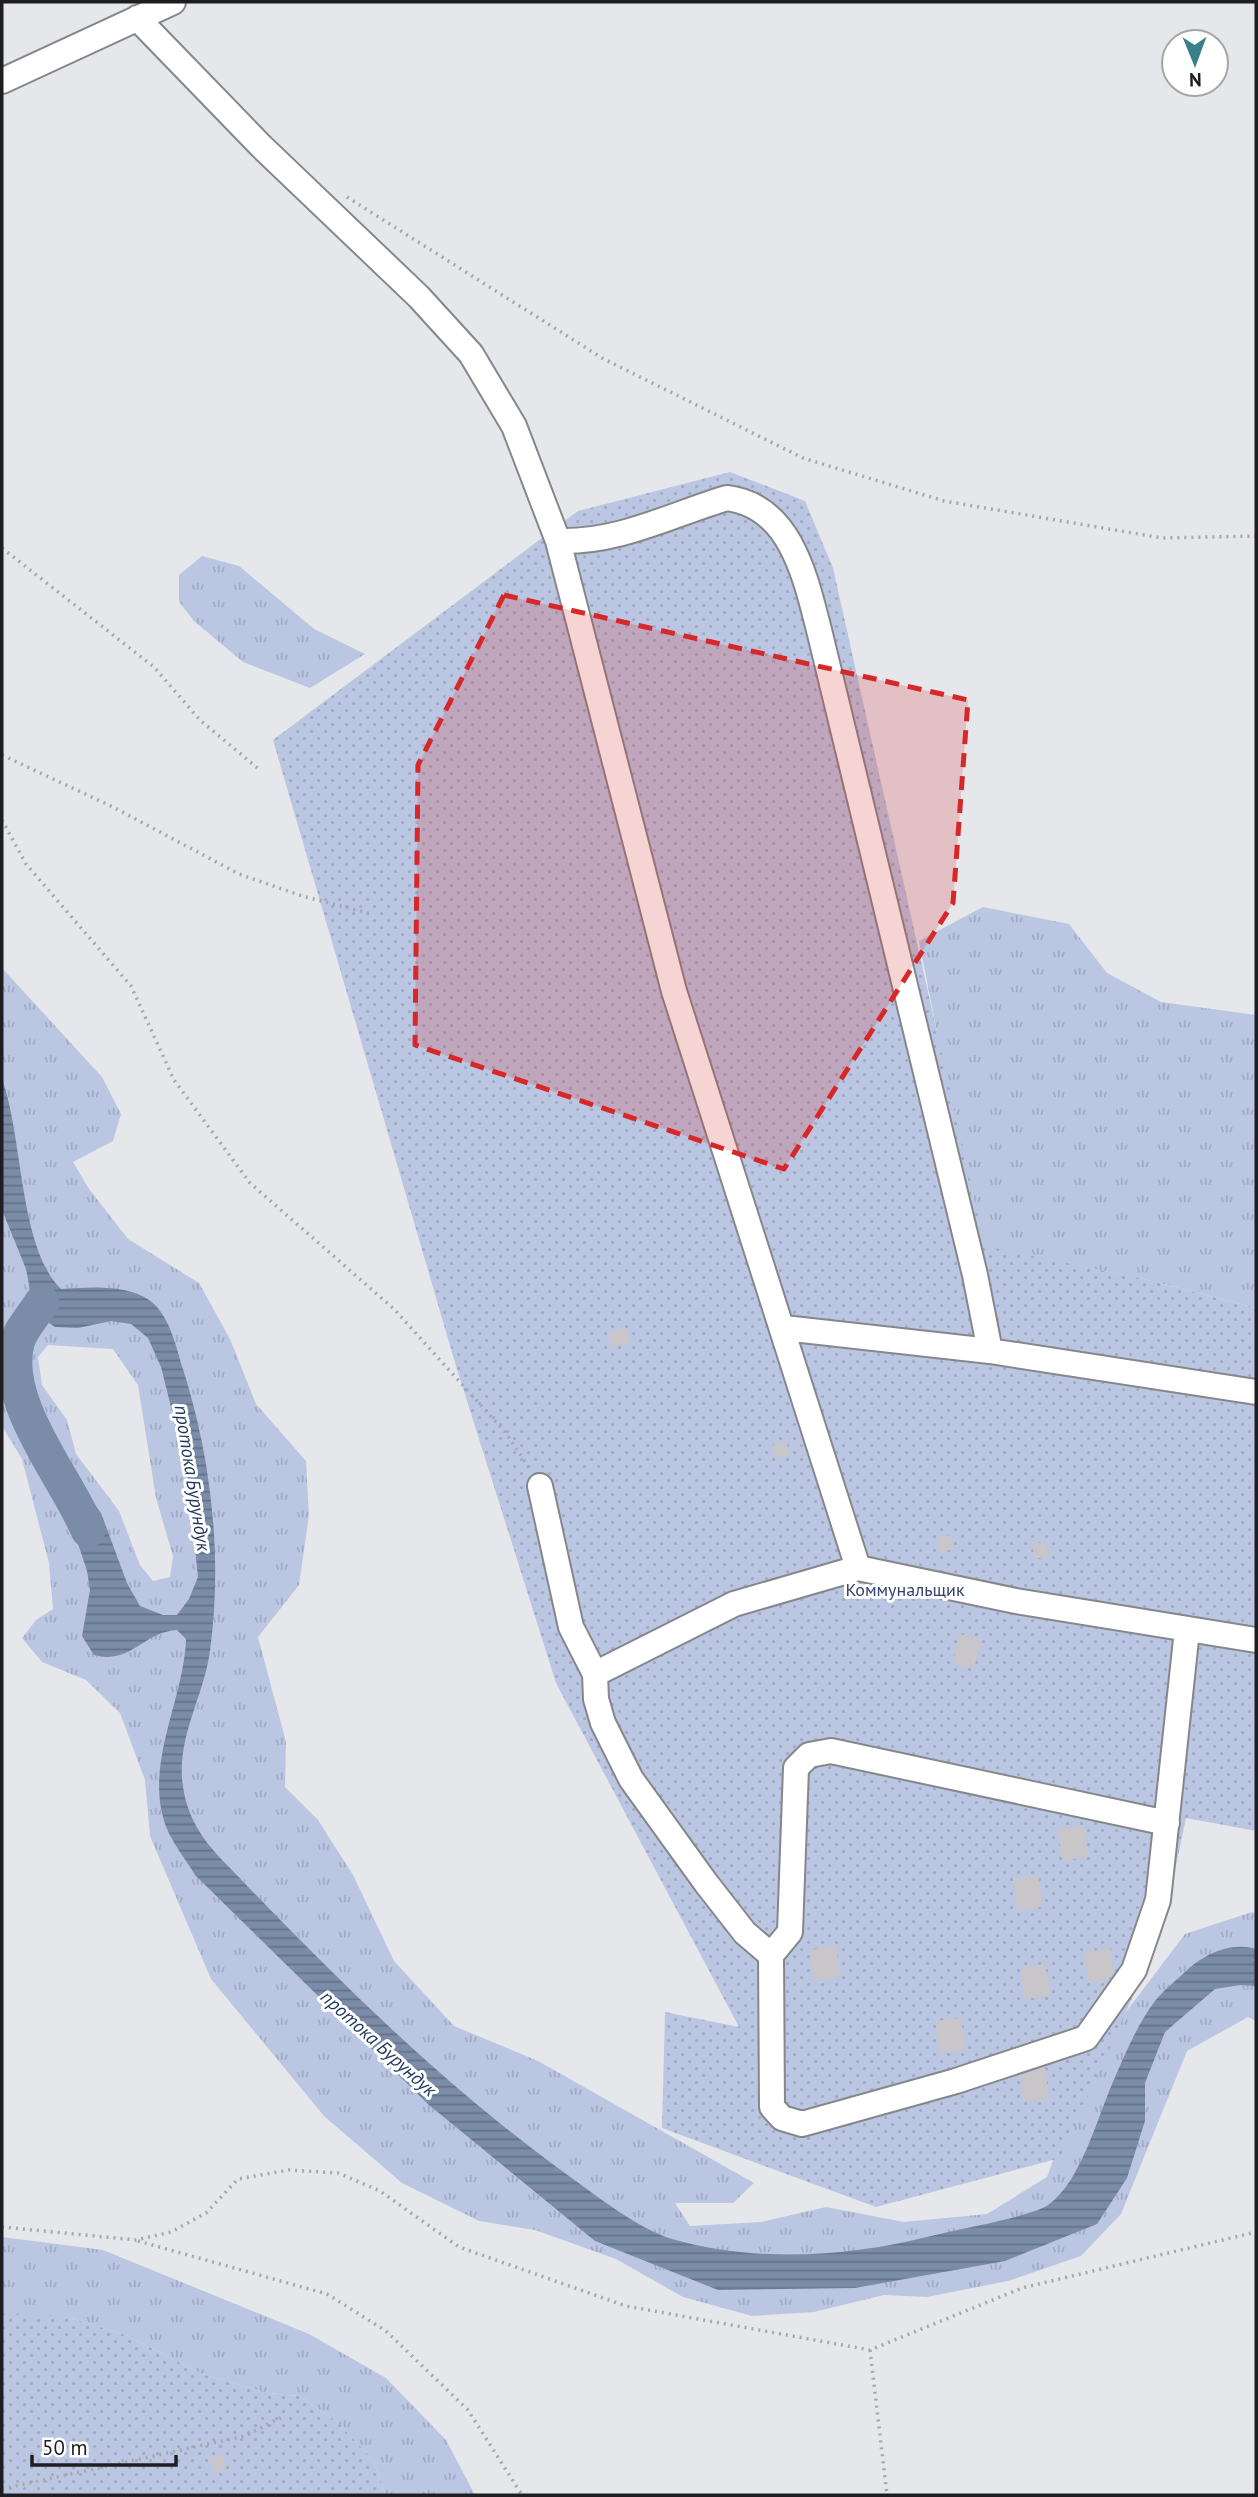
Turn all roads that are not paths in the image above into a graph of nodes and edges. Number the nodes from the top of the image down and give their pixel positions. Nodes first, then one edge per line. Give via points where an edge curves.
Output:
1 (173, 2) edge
2 (137, 18) junction
3 (2, 81) edge
4 (558, 541) junction
5 (784, 1328) junction
6 (990, 1351) junction
7 (1256, 1392) edge
8 (540, 1486) road end
9 (858, 1568) junction
10 (1187, 1630) junction
11 (1256, 1640) edge
12 (595, 1674) junction
13 (1167, 1823) junction
14 (771, 1955) junction

1 - 2 street
2 - 3 street
2 - 4 street via 261,146 419,297 471,355 514,426
4 - 5 street via 674,991
4 - 6 street via 614,538 727,498 753,505 779,524 805,579 820,634
5 - 6 street
5 - 9 street
6 - 7 street
8 - 12 street via 571,1627
9 - 10 street
9 - 12 street via 734,1604
10 - 11 street
10 - 13 street
12 - 14 street via 598,1711 631,1779 745,1933
13 - 14 street via 831,1751 809,1755 796,1768 790,1932
13 - 14 street via 1158,1900 1134,1970 1086,2038 1022,2060 802,2124 791,2122 772,2107

